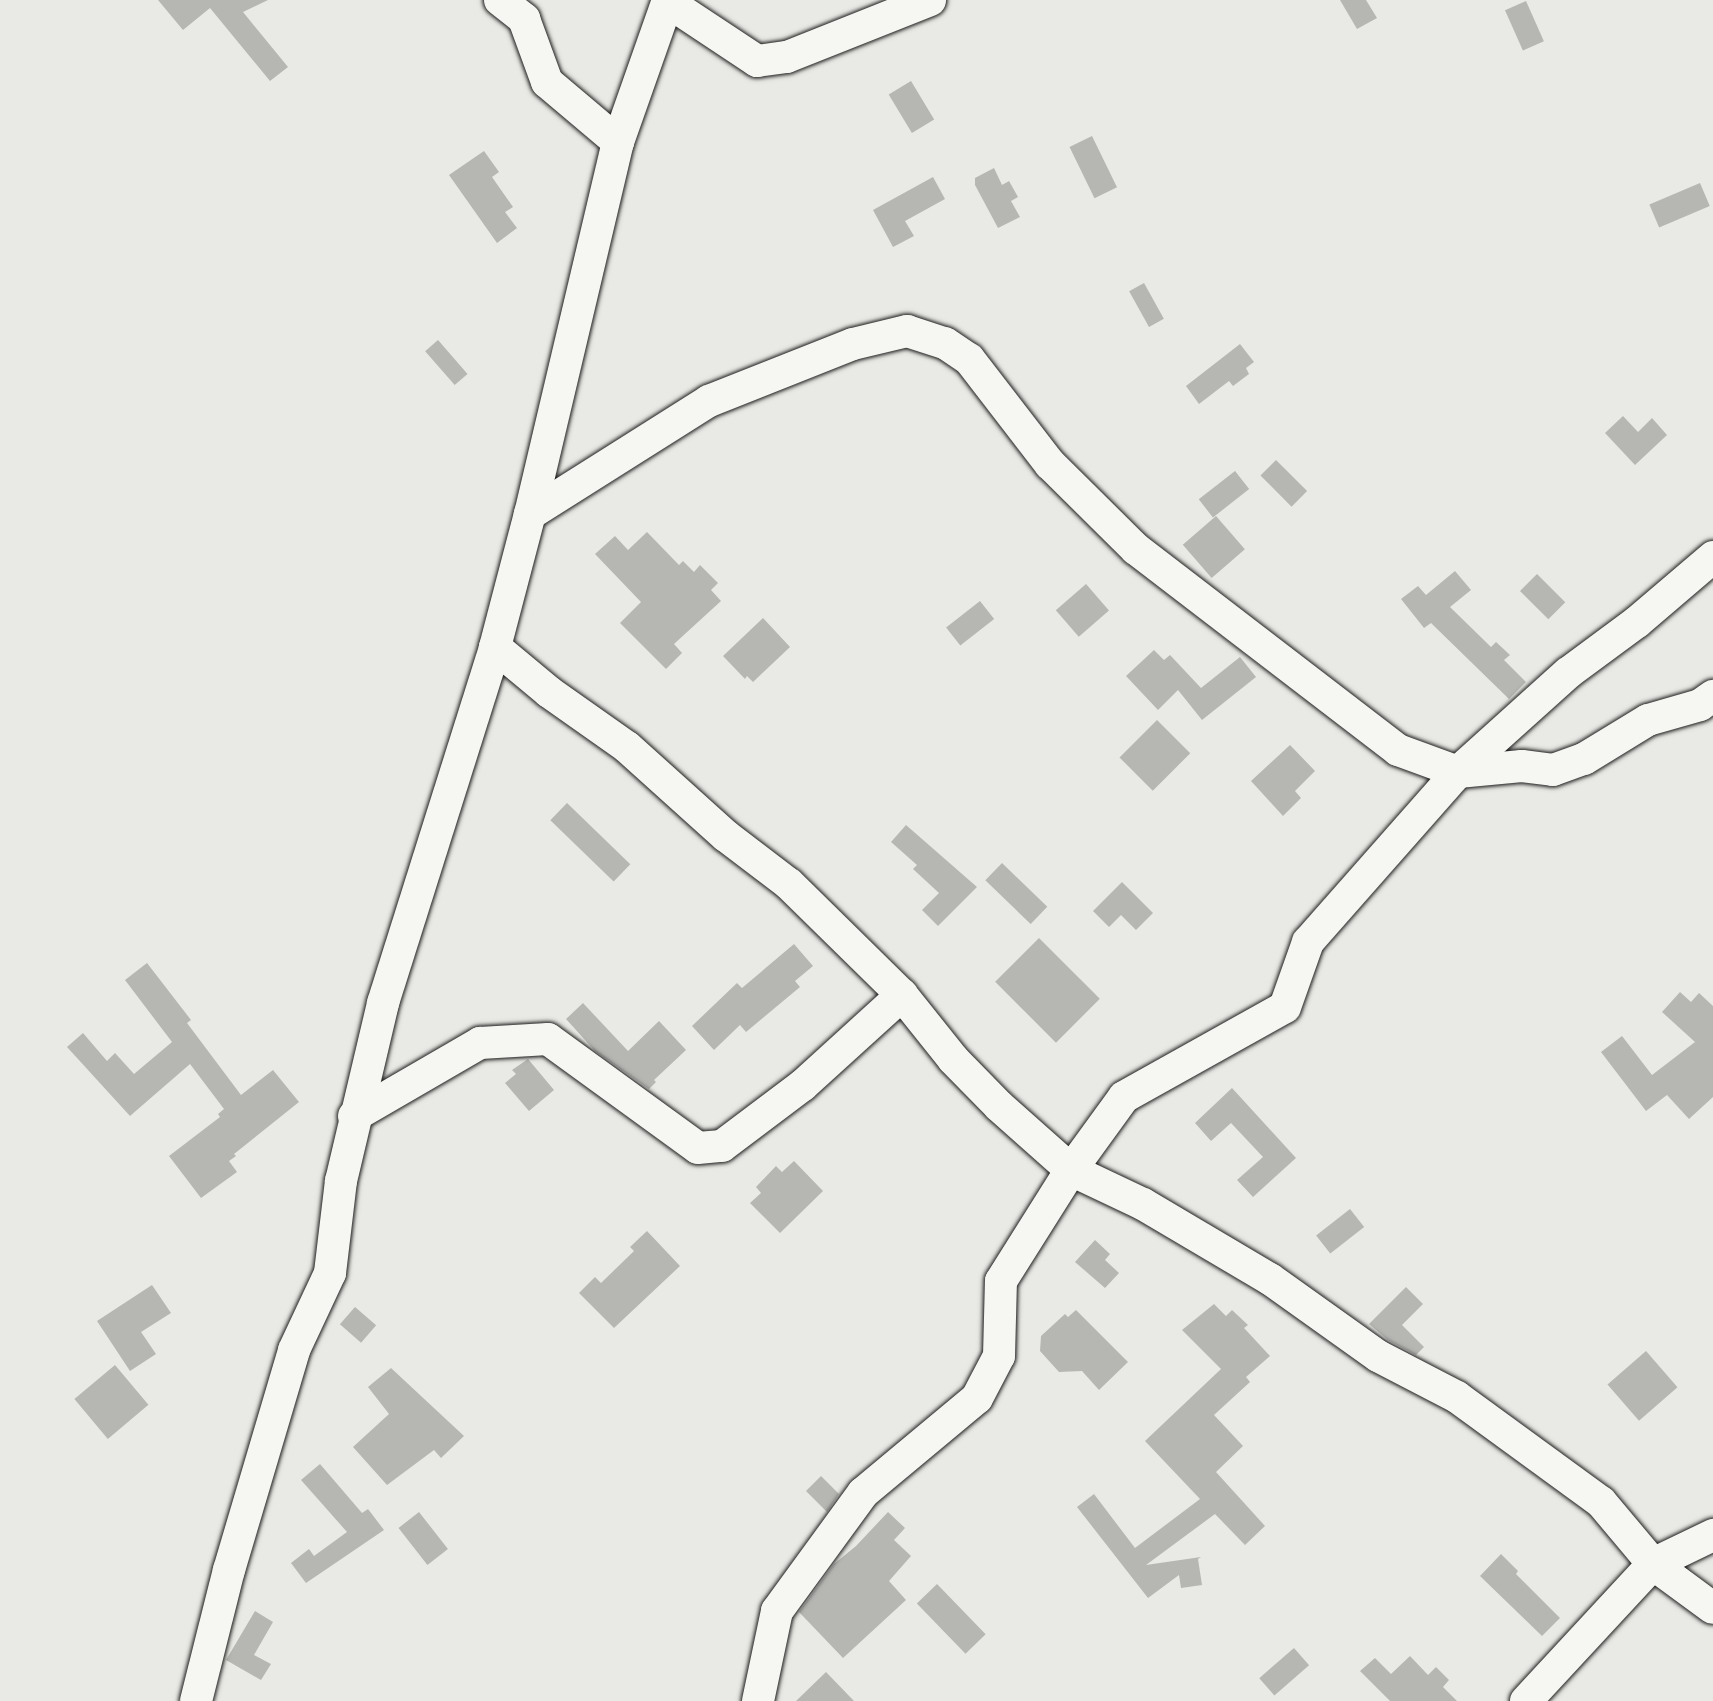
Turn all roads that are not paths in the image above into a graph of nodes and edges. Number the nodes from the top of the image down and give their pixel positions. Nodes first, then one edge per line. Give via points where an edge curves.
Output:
1 (500, 0) edge
2 (930, 0) edge
3 (668, 1) edge
4 (618, 142) junction
5 (530, 514) junction
6 (1713, 556) edge
7 (495, 647) junction
8 (1713, 696) edge
9 (1458, 772) junction
10 (902, 995) junction
11 (354, 1116) junction
12 (1071, 1170) junction
13 (1713, 1535) edge
14 (1653, 1564) junction
15 (1713, 1608) edge
16 (196, 1701) edge
17 (758, 1701) edge
18 (1526, 1701) edge

1 - 4 street via 524,19 547,82
2 - 3 street via 787,57 757,61
3 - 4 street
4 - 5 street
5 - 7 street
5 - 9 street via 709,401 853,345 907,331 945,343 969,359 1050,464 1136,549 1398,750
6 - 9 street via 1637,622 1568,673
7 - 10 street via 627,747 726,836 789,884
7 - 11 street via 383,1003
8 - 9 street via 1700,705 1648,720 1584,759 1553,770 1522,766
9 - 12 street via 1308,942 1284,1007 1124,1097
10 - 11 street via 803,1085 722,1146 698,1148 548,1039 480,1043
10 - 12 street via 953,1059
11 - 16 street via 330,1273 294,1350
12 - 14 street via 1143,1204 1270,1279 1378,1356 1457,1397 1601,1502
12 - 17 street via 1000,1281 999,1356 977,1398 863,1493 792,1590 777,1612
13 - 14 street
14 - 15 street
14 - 18 street

